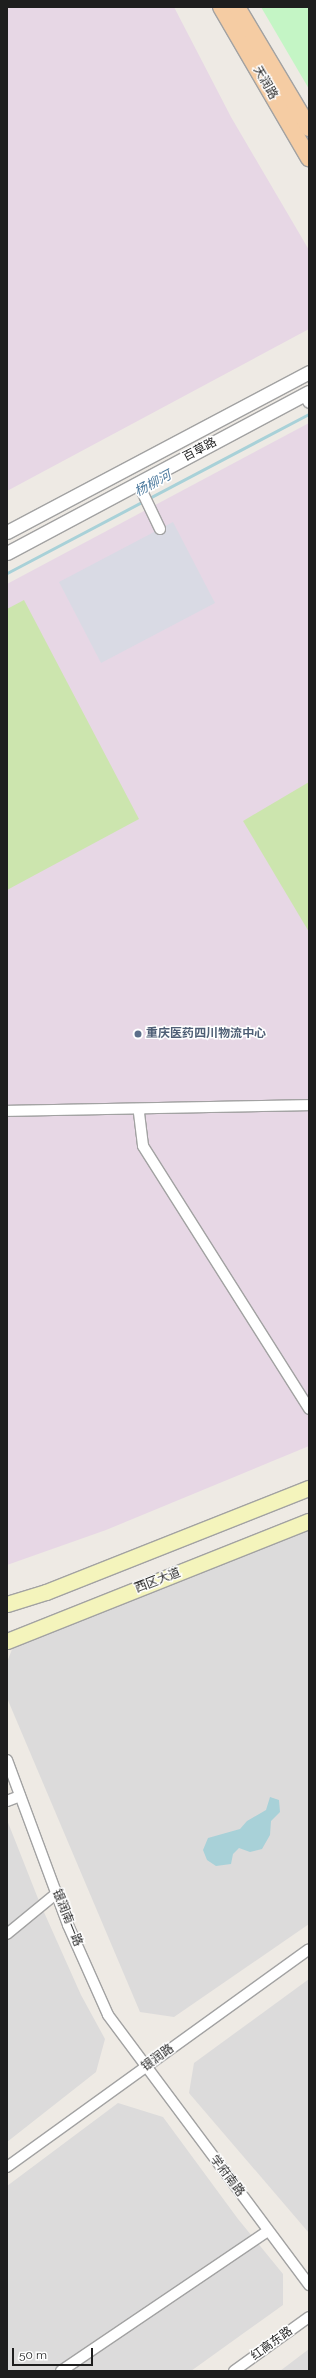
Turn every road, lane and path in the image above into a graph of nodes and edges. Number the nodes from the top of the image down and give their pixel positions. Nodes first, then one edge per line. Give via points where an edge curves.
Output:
1 (230, 10) edge
2 (309, 128) edge
3 (309, 158) edge
4 (309, 372) edge
5 (307, 397) edge
6 (141, 489) junction
7 (160, 529) dead end
8 (7, 532) edge
9 (7, 554) edge
10 (309, 1105) edge
11 (141, 1109) junction
12 (7, 1111) edge
13 (309, 1409) edge
14 (309, 1488) edge
15 (309, 1521) edge
16 (7, 1604) edge
17 (7, 1641) edge
18 (7, 1760) edge
19 (20, 1796) junction
20 (7, 1801) edge
21 (56, 1893) junction
22 (7, 1934) edge
23 (309, 1949) edge
24 (145, 2068) junction
25 (7, 2167) edge
26 (268, 2231) junction
27 (309, 2285) edge
28 (309, 2317) edge
29 (61, 2371) edge
30 (234, 2371) edge

1 - 2 main road, 天润路
1 - 3 main road, 天润路
4 - 8 street, 百草路
5 - 6 street, 百草路
6 - 7 street
6 - 9 street, 百草路
10 - 11 street
11 - 12 street
11 - 13 street via 139,1113 143,1146
14 - 16 main road via 61,1587
15 - 17 main road, 西区大道
18 - 19 street, 银润南一路
19 - 20 street
19 - 21 street, 银润南一路
21 - 22 street
21 - 24 street, 银润南一路 via 108,2015
23 - 24 street, 银润路
24 - 25 street, 银润路
24 - 26 street, 学府南路
26 - 27 street, 学府南路
26 - 29 street
28 - 30 street, 红高东路

